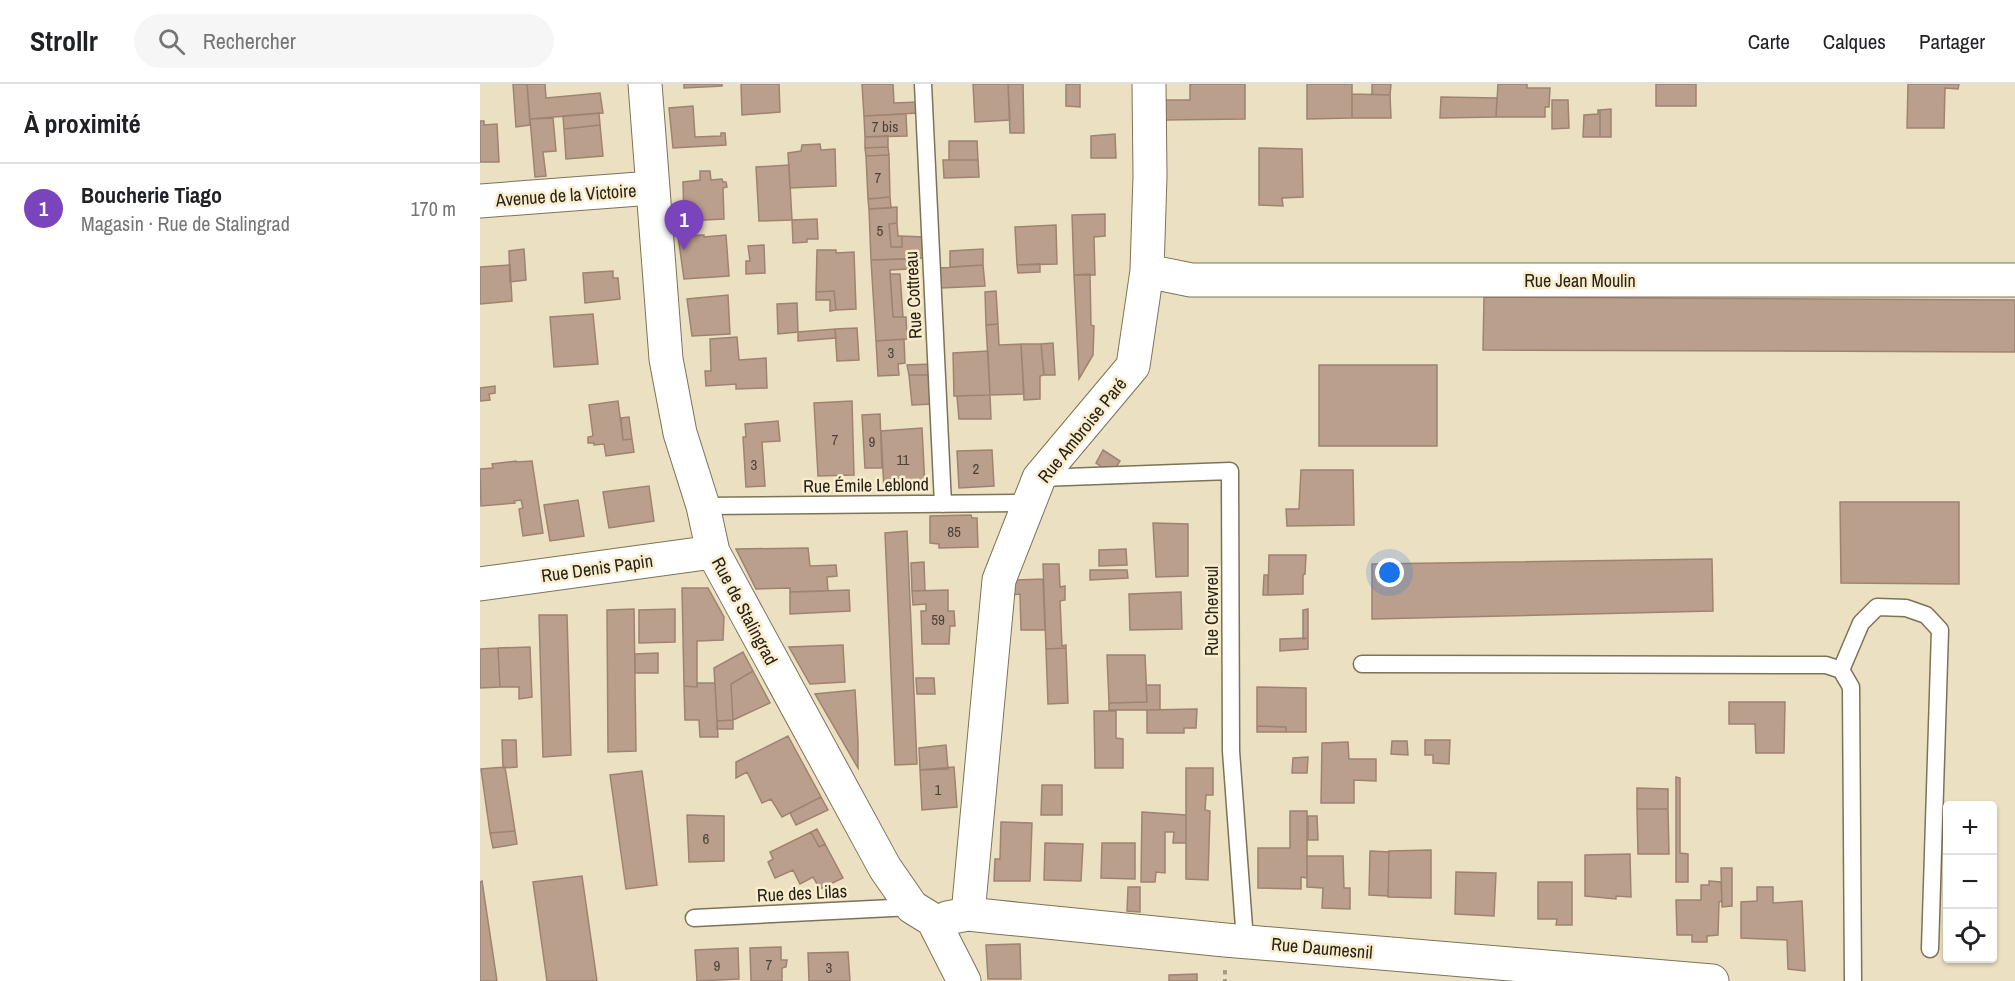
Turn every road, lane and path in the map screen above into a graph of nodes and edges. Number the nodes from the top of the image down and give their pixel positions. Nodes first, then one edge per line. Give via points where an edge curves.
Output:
1 (645, 84) edge
2 (923, 84) edge
3 (1149, 84) edge
4 (652, 188) junction
5 (480, 201) edge
6 (1147, 271) junction
7 (2015, 280) edge
8 (1034, 491) junction
9 (943, 504) junction
10 (703, 507) junction
11 (713, 552) junction
12 (480, 584) edge
13 (1362, 664) dead end
14 (1841, 670) junction
15 (923, 914) junction
16 (968, 914) junction
17 (694, 918) dead end
18 (1245, 941) junction
19 (1930, 949) dead end
20 (964, 981) edge
21 (1712, 981) edge
22 (1853, 981) edge

1 - 4 street, Rue de Stalingrad
2 - 9 lane, Rue Cottreau
3 - 6 street, Rue Ambroise Paré
4 - 5 street, Avenue de la Victoire
4 - 10 street, Rue de Stalingrad via 666,359 680,433
6 - 7 street, Rue Jean Moulin via 1191,280
6 - 8 street, Rue Ambroise Paré via 1133,366
8 - 9 lane, Rue Émile Leblond
8 - 16 street, Rue Ambroise Paré via 999,580
8 - 18 lane, Rue Chevreul via 1230,471 1231,751
9 - 10 lane, Rue Émile Leblond
10 - 11 street, Rue de Stalingrad
11 - 12 street, Rue Denis Papin
11 - 15 street, Rue de Stalingrad via 885,868
13 - 14 lane via 1826,665
14 - 19 lane via 1861,623 1877,607 1906,608 1926,615 1940,630
14 - 22 lane via 1851,687
15 - 16 street, Rue Daumesnil
15 - 17 lane, Rue des Lilas
15 - 20 street, Rue de Stalingrad
16 - 18 street, Rue Daumesnil
18 - 21 street, Rue Daumesnil

